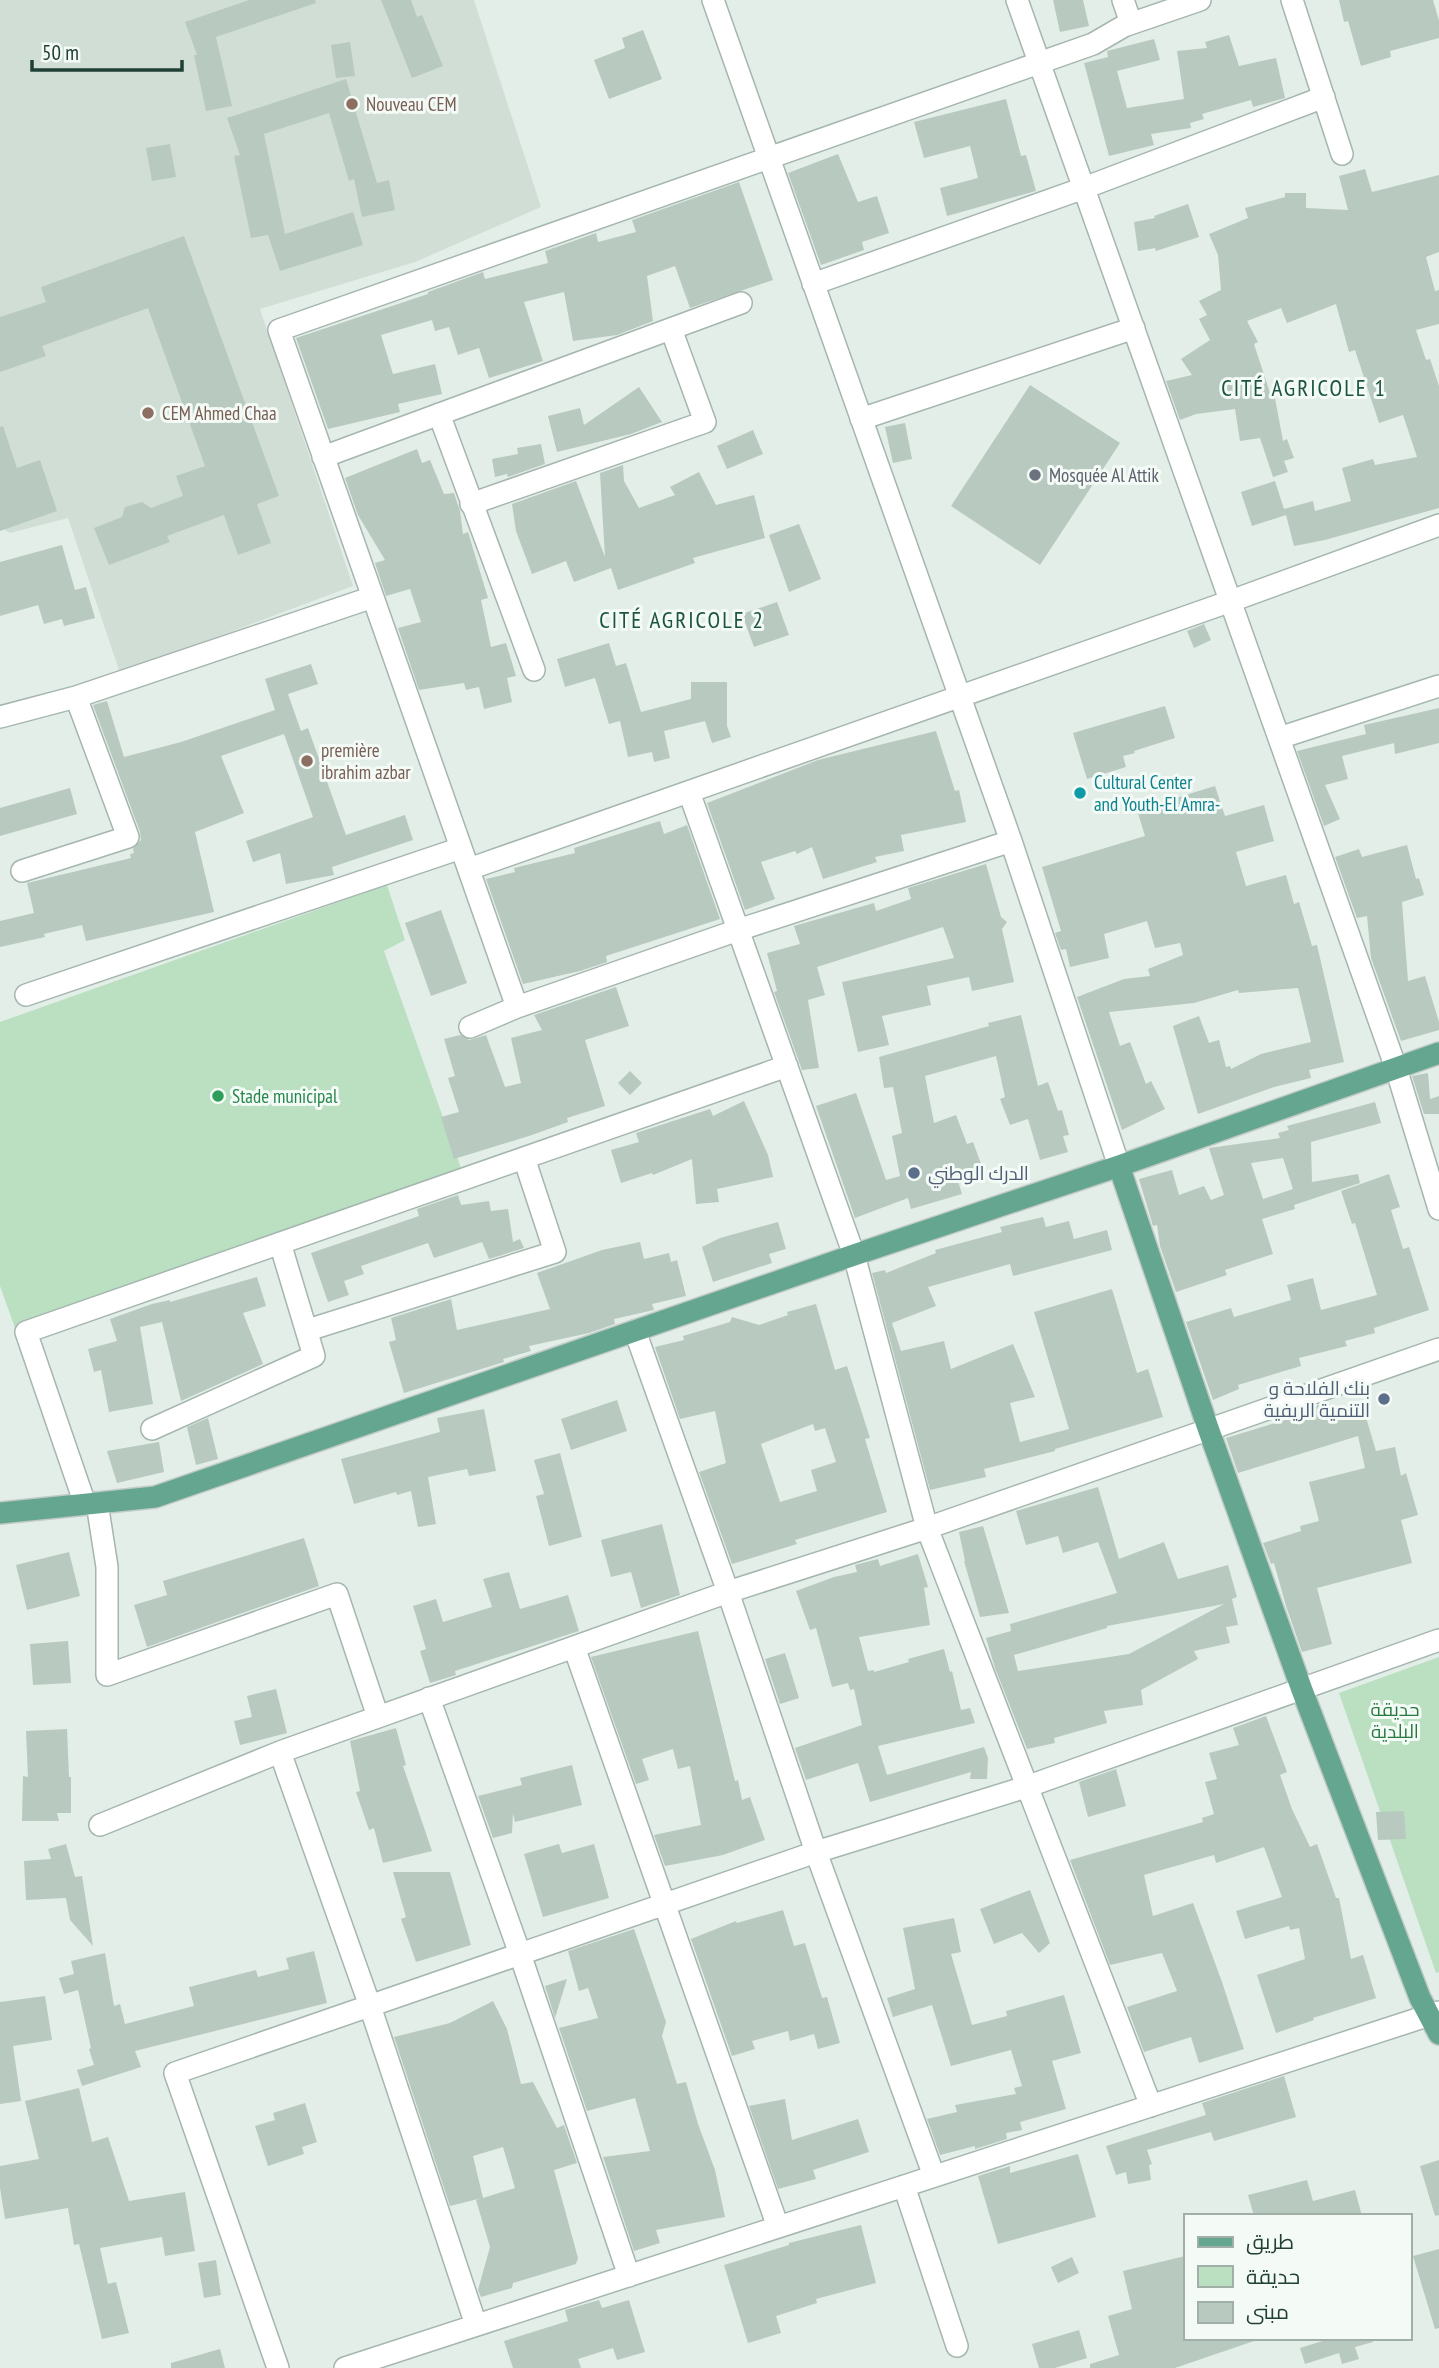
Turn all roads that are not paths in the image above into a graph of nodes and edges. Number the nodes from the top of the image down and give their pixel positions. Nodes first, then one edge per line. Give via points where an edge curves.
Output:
1 (713, 0) edge
2 (1017, 0) edge
3 (1123, 0) edge
4 (1200, 0) edge
5 (1292, 0) edge
6 (1131, 23) junction
7 (1040, 63) junction
8 (1324, 97) junction
9 (1342, 154) dead end
10 (768, 158) junction
11 (1084, 188) junction
12 (813, 285) junction
13 (741, 303) dead end
14 (1134, 328) junction
15 (671, 329) junction
16 (439, 414) junction
17 (861, 419) junction
18 (323, 457) junction
19 (471, 504) junction
20 (1439, 525) edge
21 (373, 597) junction
22 (1231, 601) junction
23 (534, 670) dead end
24 (1439, 686) edge
25 (960, 696) junction
26 (76, 697) junction
27 (0, 717) edge
28 (1279, 738) junction
29 (689, 792) junction
30 (1011, 841) junction
31 (461, 848) junction
32 (469, 869) junction
33 (22, 872) dead end
34 (738, 930) junction
35 (26, 995) dead end
36 (517, 1007) junction
37 (470, 1027) dead end
38 (1439, 1053) edge
39 (787, 1066) junction
40 (1396, 1068) junction
41 (524, 1158) junction
42 (1119, 1167) junction
43 (1439, 1209) edge
44 (280, 1243) junction
45 (854, 1255) junction
46 (307, 1330) junction
47 (635, 1331) junction
48 (1439, 1349) edge
49 (1208, 1428) junction
50 (152, 1429) dead end
51 (0, 1500) edge
52 (91, 1504) junction
53 (10, 1513) edge
54 (927, 1528) junction
55 (728, 1592) junction
56 (1439, 1640) edge
57 (574, 1647) junction
58 (1302, 1690) junction
59 (429, 1698) junction
60 (378, 1717) junction
61 (280, 1752) junction
62 (1026, 1787) junction
63 (100, 1825) dead end
64 (816, 1852) junction
65 (664, 1904) junction
66 (520, 1954) junction
67 (370, 2006) junction
68 (1433, 2014) edge
69 (1439, 2034) edge
70 (1151, 2106) junction
71 (934, 2176) junction
72 (904, 2186) junction
73 (778, 2227) junction
74 (629, 2276) junction
75 (475, 2326) junction
76 (957, 2346) dead end
77 (278, 2368) edge
78 (345, 2368) edge

1 - 10 street
2 - 7 street
3 - 6 street
4 - 6 street
5 - 8 street
6 - 7 street via 1093,44
7 - 10 street
7 - 11 street
8 - 9 street
8 - 11 street
10 - 12 street
10 - 18 street via 279,330
11 - 12 street
11 - 14 street
12 - 17 street
13 - 15 street
14 - 17 street
14 - 22 street
15 - 16 street
15 - 19 street via 705,422
16 - 18 street
16 - 19 street
17 - 25 street
18 - 21 street
19 - 23 street
20 - 22 street
21 - 26 street
21 - 31 street
22 - 25 street
22 - 28 street
24 - 28 street
25 - 29 street
25 - 30 street
26 - 27 street
26 - 33 street via 128,837
28 - 40 street
29 - 32 street
29 - 34 street
30 - 34 street
30 - 42 street
31 - 32 street
31 - 35 street
32 - 36 street
34 - 36 street
34 - 39 street
36 - 37 street
38 - 40 main road
39 - 41 street
39 - 45 street
40 - 42 main road
40 - 43 street
41 - 44 street
41 - 46 street via 555,1252
42 - 45 main road
42 - 49 main road
44 - 46 street
44 - 52 street via 26,1332
45 - 47 main road
45 - 54 street
46 - 50 street via 314,1356
47 - 52 main road via 155,1497
47 - 55 street
48 - 49 street
49 - 54 street
49 - 58 main road
51 - 53 street
52 - 53 main road
52 - 60 street via 107,1567 107,1675 337,1594
54 - 55 street
54 - 62 street
55 - 57 street
55 - 64 street
56 - 58 street
57 - 59 street
57 - 65 street
58 - 62 street
58 - 68 main road
59 - 60 street
59 - 66 street
60 - 61 street
61 - 63 street
61 - 67 street
62 - 64 street
62 - 70 street
64 - 65 street
64 - 71 street
65 - 66 street
65 - 73 street
66 - 67 street
66 - 74 street
67 - 75 street
67 - 77 street via 175,2073
68 - 69 main road
68 - 70 street
70 - 71 street
71 - 72 street
72 - 73 street
72 - 76 street
73 - 74 street
74 - 75 street
75 - 78 street

